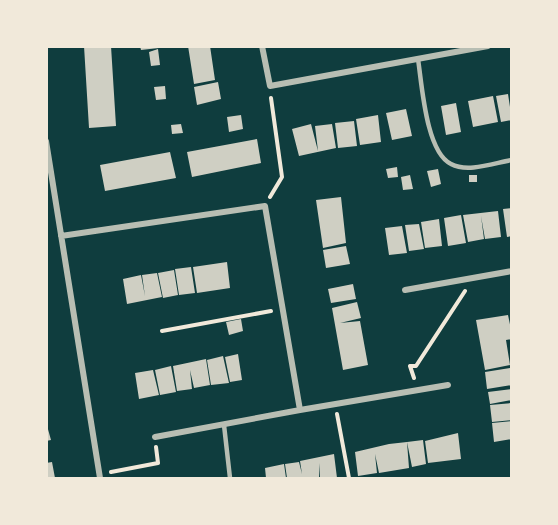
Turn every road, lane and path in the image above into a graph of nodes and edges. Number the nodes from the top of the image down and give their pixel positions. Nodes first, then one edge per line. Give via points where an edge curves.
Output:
1 (262, 46) edge
2 (488, 46) edge
3 (418, 59) junction
4 (270, 86) junction
5 (46, 141) edge
6 (512, 160) edge
7 (265, 206) junction
8 (61, 236) junction
9 (512, 271) edge
10 (465, 279) junction
11 (405, 290) dead end
12 (282, 308) junction
13 (162, 331) dead end
14 (448, 385) dead end
15 (417, 391) junction
16 (335, 405) junction
17 (300, 410) junction
18 (224, 425) junction
19 (155, 437) joint
20 (111, 472) dead end
21 (100, 478) edge
22 (230, 478) edge
23 (349, 478) edge

1 - 4 street
2 - 3 street
3 - 4 street
3 - 6 lane via 430,130 439,153 451,164 471,167
4 - 7 path via 282,177
5 - 8 street
7 - 8 street
7 - 12 street
8 - 21 street
9 - 10 street
10 - 11 street
10 - 15 path via 465,293 416,366 410,366
12 - 13 path
12 - 17 street
14 - 15 street
15 - 16 street
16 - 17 street
16 - 23 path
17 - 18 street
18 - 19 street
18 - 22 lane
19 - 20 path via 158,464

